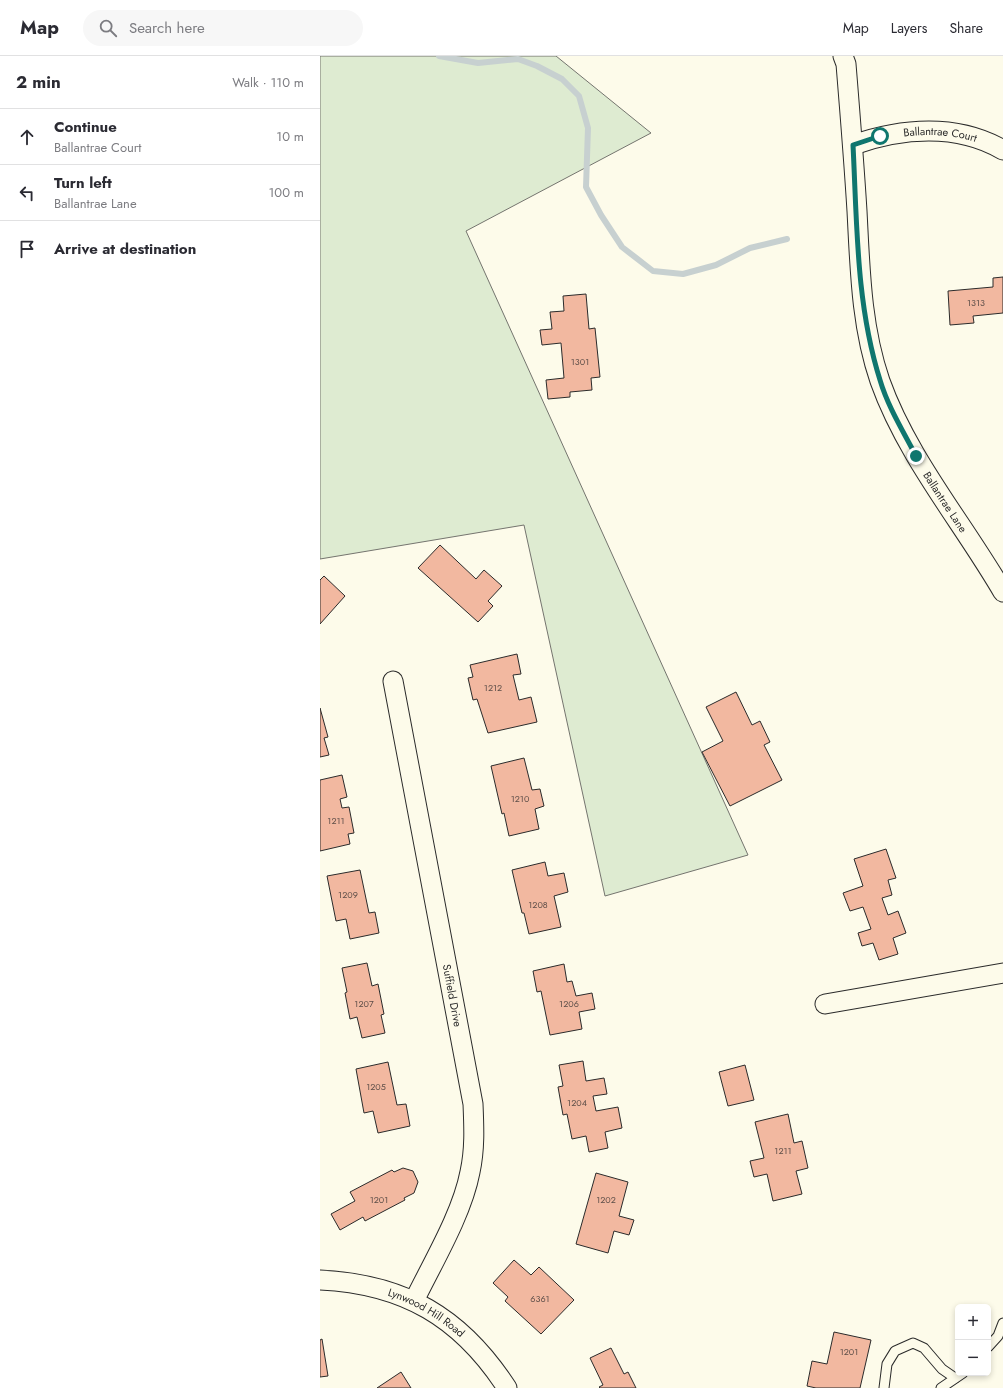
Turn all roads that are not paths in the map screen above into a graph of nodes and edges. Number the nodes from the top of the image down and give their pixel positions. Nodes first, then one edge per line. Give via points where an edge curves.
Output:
1 (843, 56) edge
2 (853, 145) junction
3 (1003, 150) edge
4 (1003, 592) edge
5 (393, 681) dead end
6 (1003, 973) edge
7 (825, 1004) dead end
8 (320, 1280) edge
9 (414, 1301) junction
10 (1003, 1323) edge
11 (991, 1344) edge
12 (955, 1374) edge
13 (959, 1376) edge
14 (507, 1388) edge
15 (884, 1388) edge
16 (941, 1388) edge

1 - 2 street, Ballantrae Lane via 846,64
2 - 3 street, Ballantrae Court via 880,136 910,131 938,131 968,136
2 - 4 street, Ballantrae Lane via 861,294 868,339 880,381 896,419 916,456
5 - 9 street, Suffield Drive via 474,1104 474,1139 470,1172 460,1205
6 - 7 street
8 - 9 street, Lynwood Hill Road via 347,1281 381,1288
9 - 14 street, Lynwood Hill Road via 443,1318 468,1338
10 - 11 lane via 998,1336
12 - 15 lane via 942,1369 924,1348 914,1343 895,1351 887,1364
13 - 16 lane

